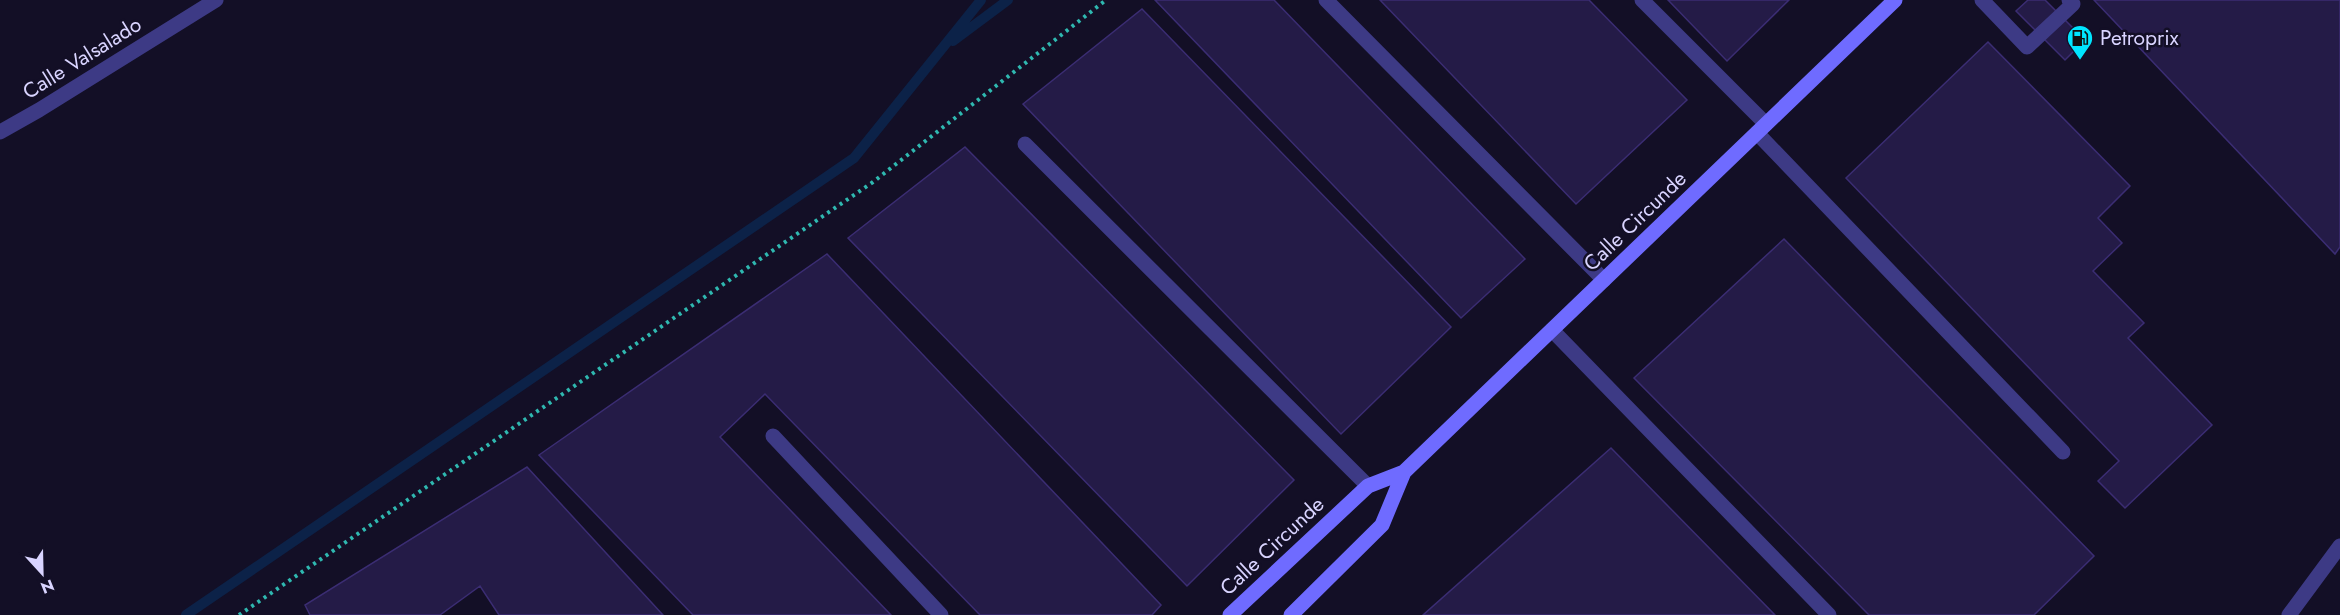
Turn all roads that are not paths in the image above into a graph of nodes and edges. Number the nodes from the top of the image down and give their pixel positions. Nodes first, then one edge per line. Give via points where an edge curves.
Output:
1 (216, 0) edge
2 (1326, 0) edge
3 (1642, 0) edge
4 (1895, 0) edge
5 (1982, 0) edge
6 (2069, 0) edge
7 (1761, 128) junction
8 (0, 132) edge
9 (1025, 144) dead end
10 (1604, 280) junction
11 (1552, 330) junction
12 (773, 435) dead end
13 (2063, 453) dead end
14 (1404, 472) junction
15 (1368, 486) junction
16 (2340, 546) edge
17 (941, 615) edge
18 (1230, 615) edge
19 (1291, 615) edge
20 (1828, 615) edge
21 (2289, 615) edge

1 - 8 street, Calle Valsalado
2 - 10 street
3 - 7 street
4 - 7 main road, Calle Circunde
5 - 6 street via 2027,47 2073,4
7 - 10 main road, Calle Circunde
7 - 13 street
9 - 15 street
10 - 11 main road, Calle Circunde
11 - 14 main road, Calle Circunde
11 - 20 street
12 - 17 street
14 - 15 main road, Calle Circunde
14 - 19 main road, Calle Circunde via 1382,525
15 - 18 main road, Calle Circunde
16 - 21 street

